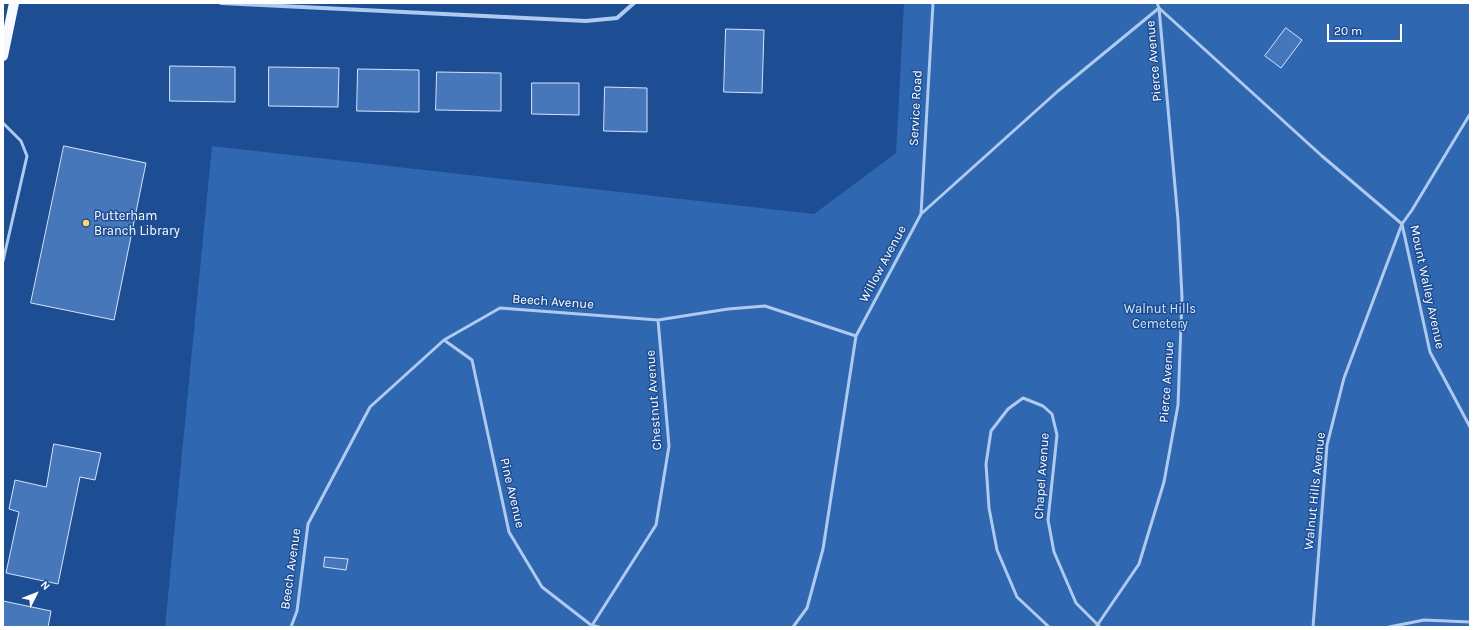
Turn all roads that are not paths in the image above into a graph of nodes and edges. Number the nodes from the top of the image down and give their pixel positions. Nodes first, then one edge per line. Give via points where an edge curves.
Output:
1 (14, 3) edge
2 (220, 3) edge
3 (634, 3) edge
4 (933, 3) edge
5 (1157, 3) edge
6 (1159, 8) junction
7 (3, 56) edge
8 (1470, 114) edge
9 (3, 123) edge
10 (921, 214) junction
11 (1402, 224) junction
12 (3, 261) edge
13 (658, 320) junction
14 (856, 336) junction
15 (444, 340) junction
16 (1470, 427) edge
17 (1470, 622) edge
18 (591, 626) edge
19 (1098, 626) edge
20 (291, 627) edge
21 (599, 627) edge
22 (793, 627) edge
23 (1049, 627) edge
24 (1313, 627) edge
25 (1389, 627) edge

1 - 7 main road
2 - 3 street via 586,21 617,18
4 - 10 lane, Service Road
5 - 6 lane, Pierce Avenue
6 - 10 lane, Willow Avenue via 1058,91
6 - 11 lane via 1322,156
6 - 19 lane, Pierce Avenue via 1178,220 1182,297 1178,406 1164,482 1139,564
8 - 11 lane, Mount Walley Avenue
9 - 12 lane via 22,141 26,156
10 - 14 lane, Willow Avenue
11 - 16 lane, Mount Walley Avenue via 1430,352
11 - 24 lane, Walnut Hills Avenue via 1344,378 1327,445
13 - 14 lane, Beech Avenue via 765,306
13 - 15 lane, Beech Avenue via 500,308
13 - 18 lane, Chestnut Avenue via 670,446 656,525
14 - 22 lane, Willow Avenue via 823,549 807,608
15 - 18 lane, Pine Avenue via 472,360 509,532 542,587
15 - 20 lane, Beech Avenue via 370,407 308,524 297,611
17 - 25 lane via 1424,620
18 - 21 lane, Pine Avenue
19 - 23 lane, Chapel Avenue via 1076,603 1054,552 1048,520 1057,435 1052,414 1043,406 1023,398 1008,409 991,431 986,464 989,508 997,550 1018,597

